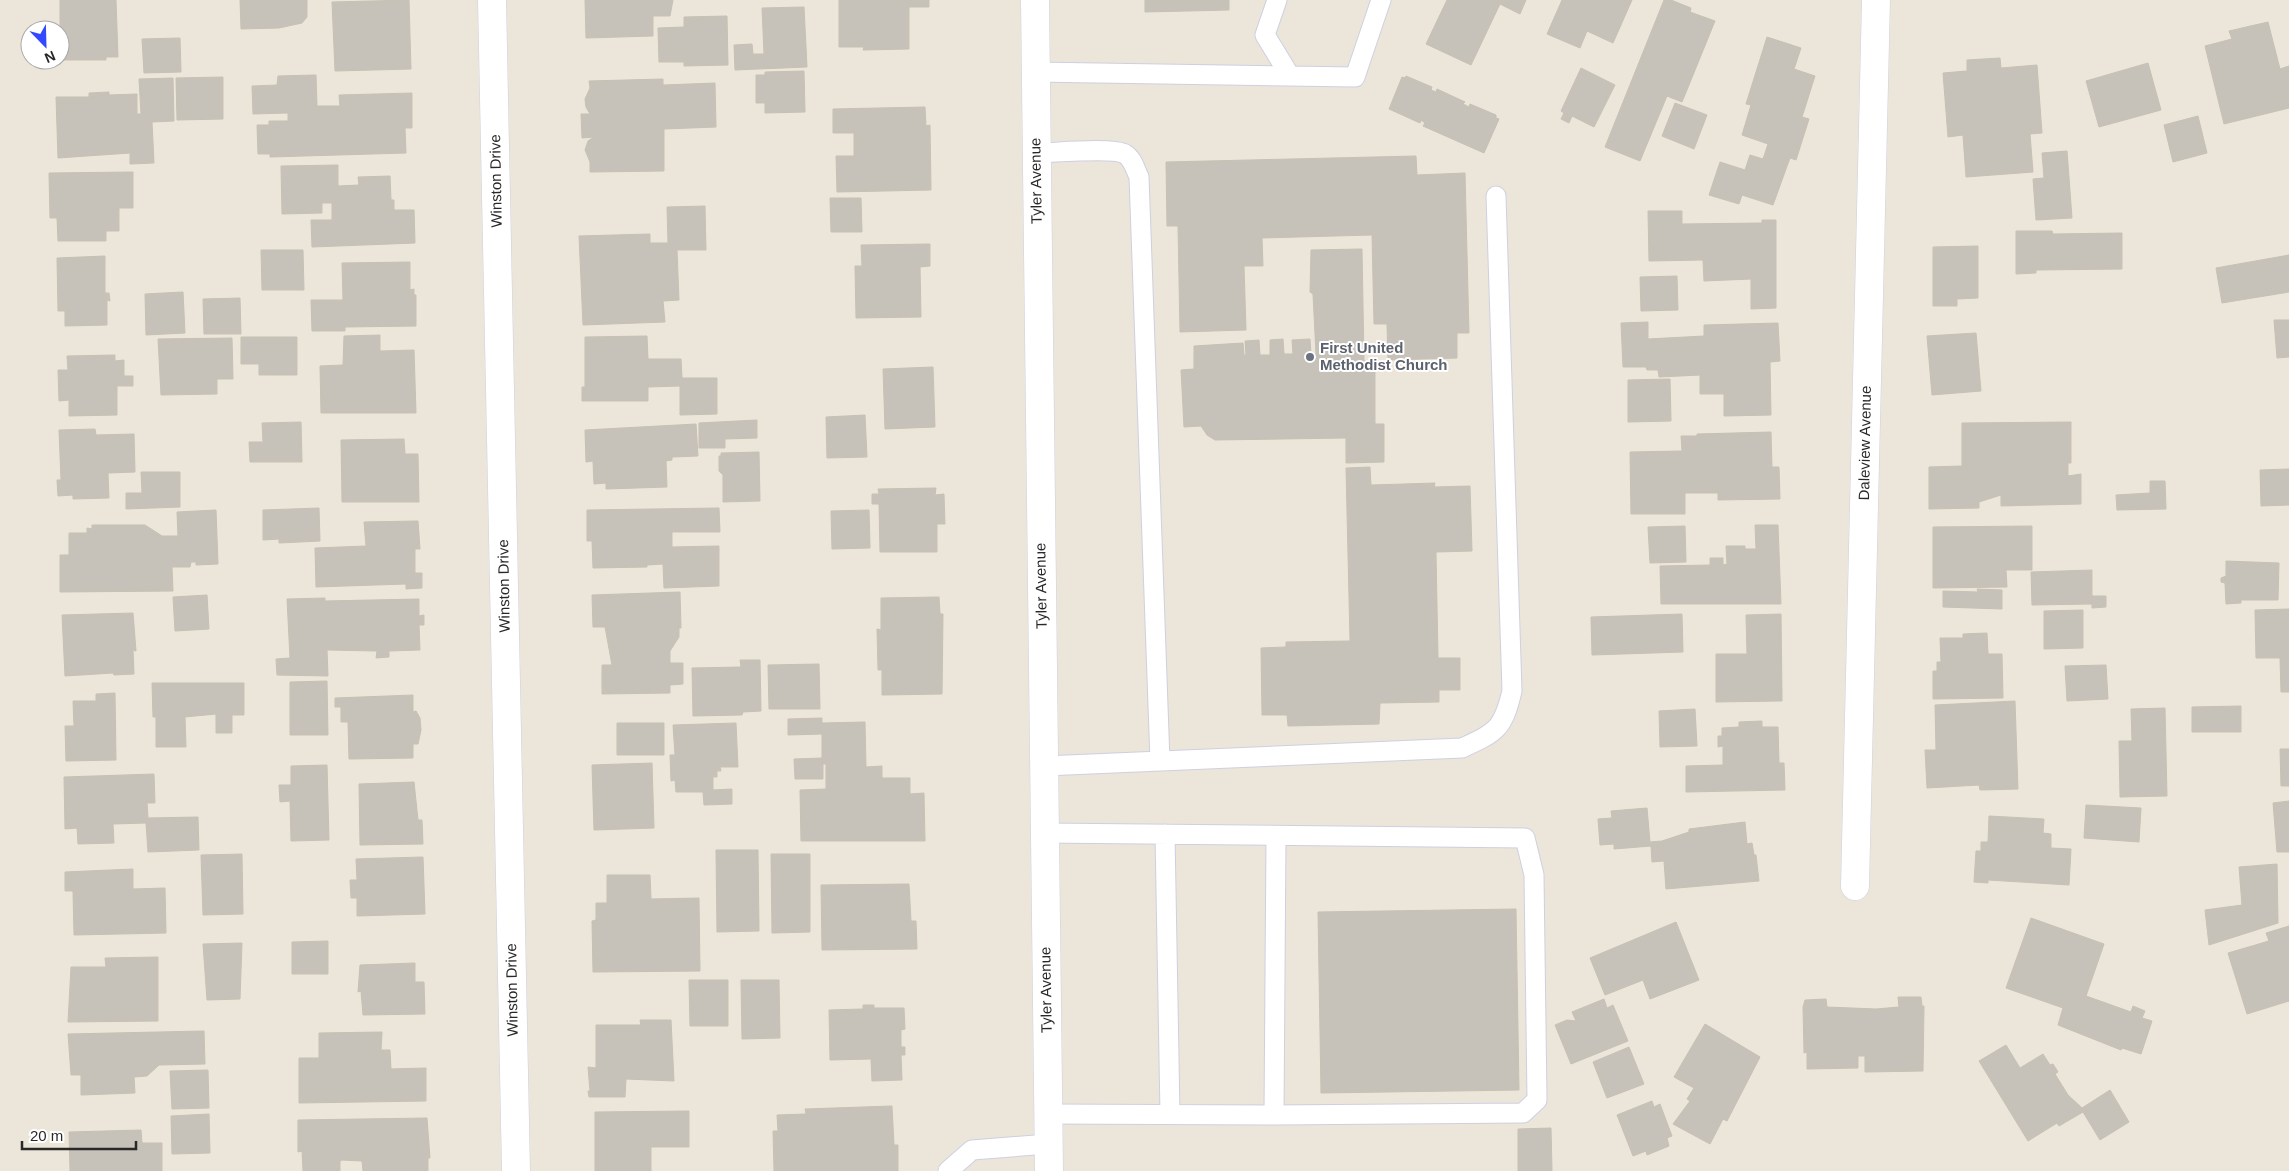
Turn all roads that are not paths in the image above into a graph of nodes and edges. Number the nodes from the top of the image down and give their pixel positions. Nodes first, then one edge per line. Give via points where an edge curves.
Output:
1 (492, 0) edge
2 (1034, 0) edge
3 (1276, 0) edge
4 (1381, 0) edge
5 (1876, 0) edge
6 (1034, 72) junction
7 (1290, 76) junction
8 (1035, 153) junction
9 (1496, 196) dead end
10 (1160, 761) junction
11 (1044, 766) junction
12 (1044, 833) junction
13 (1165, 834) junction
14 (1276, 836) junction
15 (1855, 886) dead end
16 (1048, 1114) junction
17 (1170, 1114) junction
18 (1274, 1115) junction
19 (1048, 1144) junction
20 (516, 1171) edge
21 (948, 1171) edge
22 (1049, 1171) edge

1 - 20 street, Winston Drive
2 - 6 street, Tyler Avenue
3 - 7 lane via 1265,35
4 - 7 lane via 1355,77
5 - 15 street, Daleview Avenue
6 - 7 lane
6 - 8 street, Tyler Avenue
8 - 10 lane via 1124,153 1139,177
8 - 11 street, Tyler Avenue
9 - 10 lane via 1512,691 1506,714 1494,733 1462,748
10 - 11 lane
11 - 12 street, Tyler Avenue
12 - 13 lane
12 - 16 street, Tyler Avenue
13 - 14 lane
13 - 17 lane
14 - 18 lane
14 - 18 lane via 1525,838 1534,874 1537,1100 1523,1113
16 - 17 lane
16 - 19 street, Tyler Avenue
17 - 18 lane
19 - 21 lane via 972,1150
19 - 22 street, Tyler Avenue

